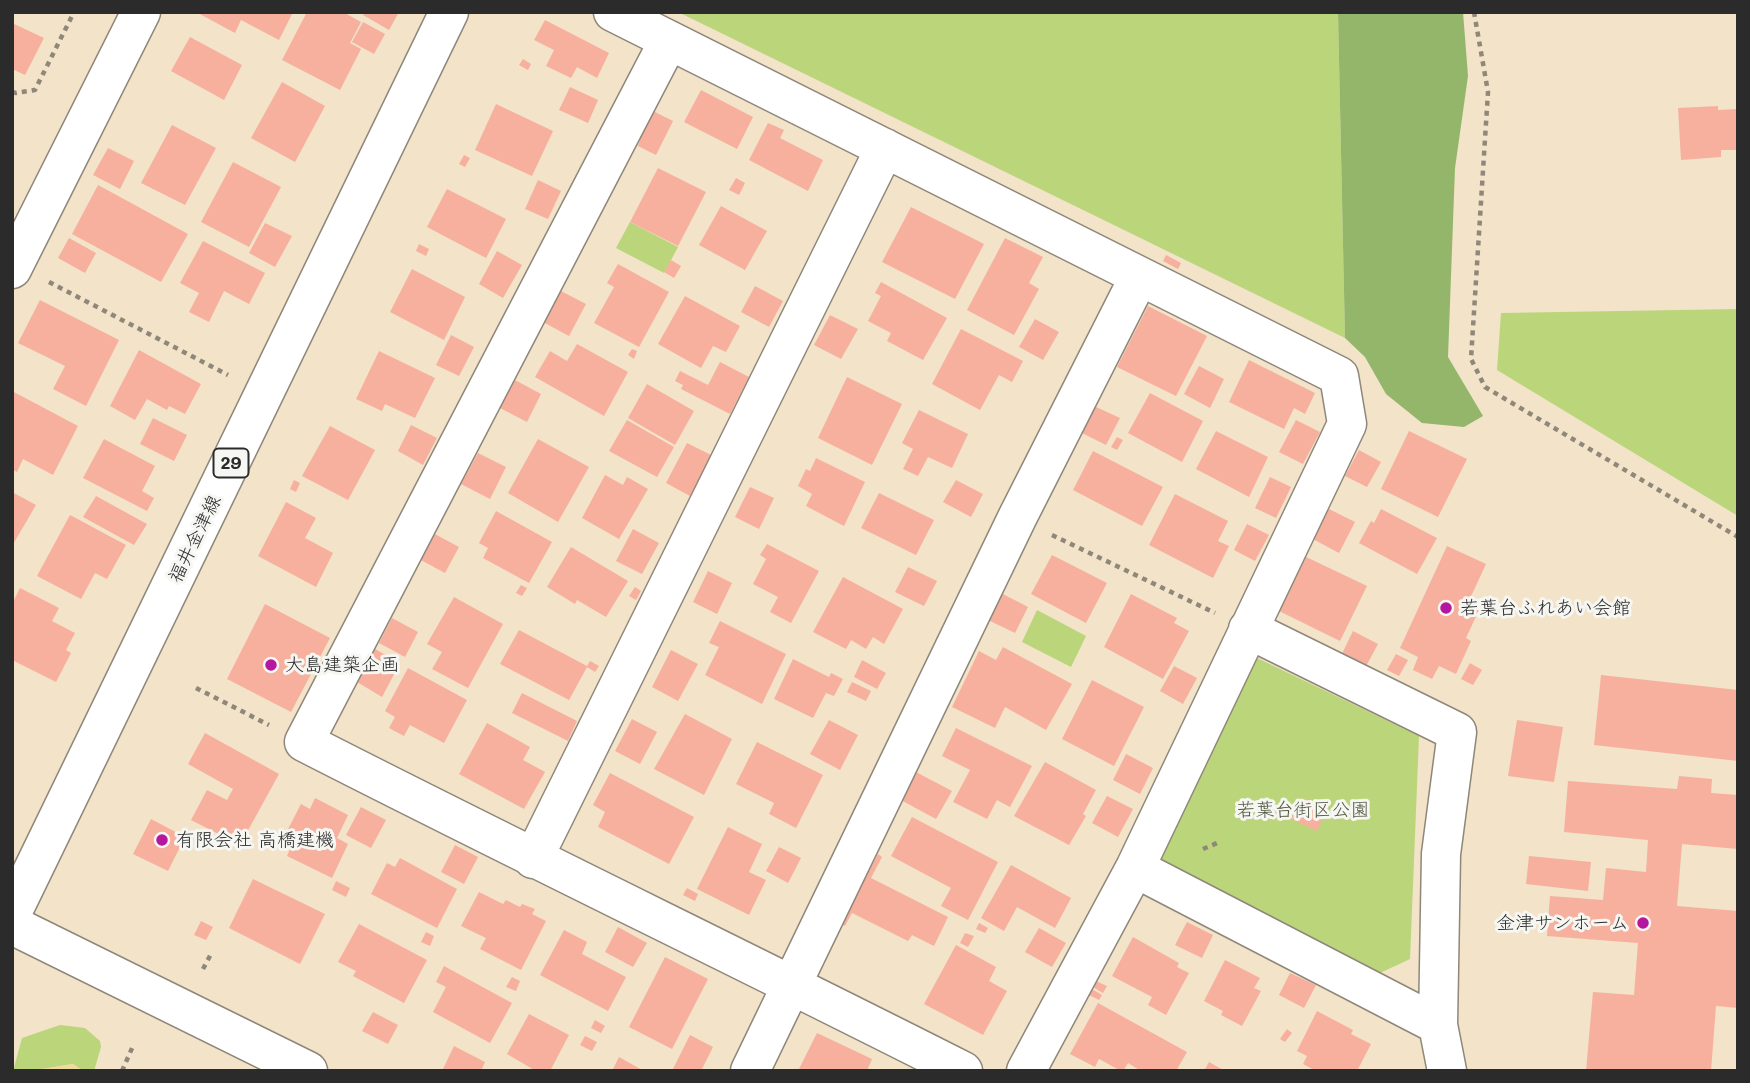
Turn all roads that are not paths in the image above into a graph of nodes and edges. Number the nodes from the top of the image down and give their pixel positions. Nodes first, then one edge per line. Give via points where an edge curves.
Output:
1 (141, 12) edge
2 (449, 12) edge
3 (613, 12) edge
4 (669, 40) junction
5 (885, 148) junction
6 (13, 265) edge
7 (1139, 277) junction
8 (1248, 629) junction
9 (533, 859) junction
10 (1135, 868) junction
11 (12, 913) edge
12 (12, 925) edge
13 (793, 985) junction
14 (1438, 1025) junction
15 (308, 1071) edge
16 (750, 1071) edge
17 (963, 1071) edge
18 (1026, 1071) edge
19 (1447, 1071) edge

1 - 6 street
2 - 11 street, 福井金津線 / 29
3 - 4 street
4 - 5 street
4 - 9 street via 304,743
5 - 7 street
5 - 9 street
7 - 8 street via 1339,376 1347,424
7 - 13 street
8 - 10 street
8 - 14 street via 1457,732 1441,854
9 - 13 street
10 - 14 street
10 - 18 street
12 - 15 street
13 - 16 street
13 - 17 street
14 - 19 street

